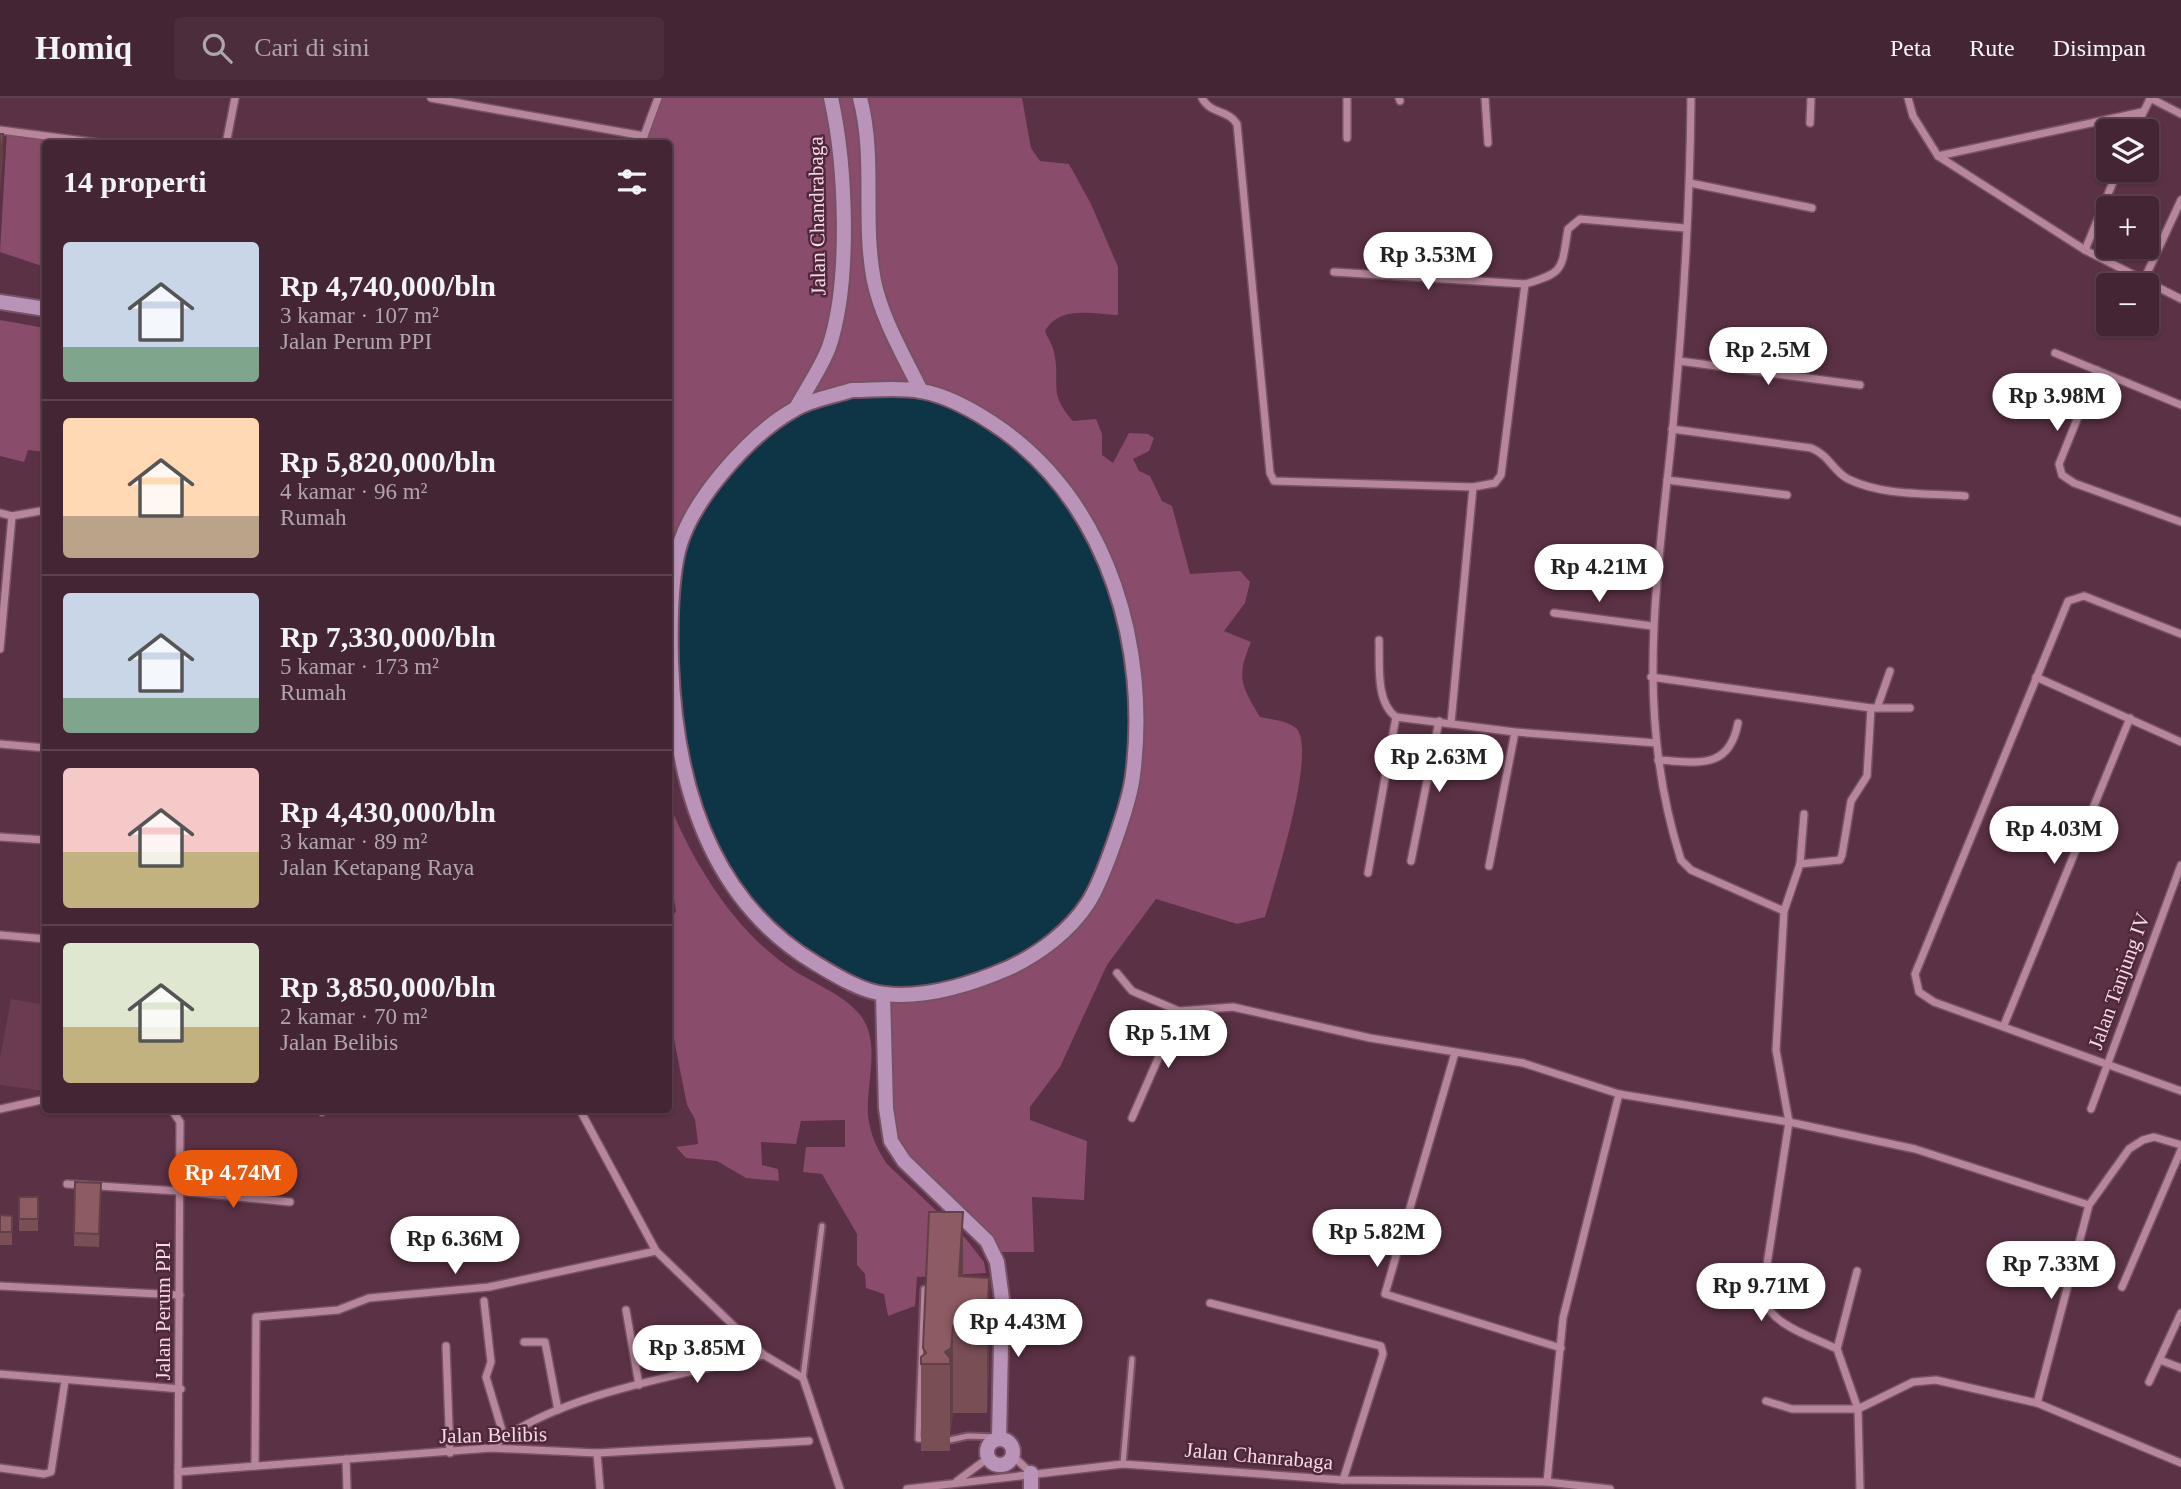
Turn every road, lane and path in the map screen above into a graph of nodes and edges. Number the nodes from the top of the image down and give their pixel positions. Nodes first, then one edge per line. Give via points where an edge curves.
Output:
1 (234, 98) edge
2 (431, 98) edge
3 (657, 98) edge
4 (831, 98) edge
5 (860, 98) edge
6 (1202, 98) edge
7 (1347, 98) edge
8 (1485, 98) edge
9 (1691, 98) edge
10 (1811, 98) edge
11 (1908, 98) edge
12 (2150, 98) edge
13 (2142, 112) junction
14 (2181, 114) edge
15 (2139, 119) edge
16 (1810, 123) dead end
17 (0, 130) edge
18 (1347, 138) dead end
19 (76, 140) edge
20 (227, 140) edge
21 (643, 140) edge
22 (1488, 143) dead end
23 (1938, 156) junction
24 (2113, 182) edge
25 (1690, 183) junction
26 (2181, 200) edge
27 (1812, 208) dead end
28 (1685, 228) junction
29 (2085, 250) junction
30 (1334, 272) dead end
31 (2127, 273) edge
32 (2147, 273) edge
33 (1525, 284) junction
34 (2159, 289) edge
35 (2181, 299) edge
36 (0, 302) edge
37 (42, 308) edge
38 (2055, 353) dead end
39 (1679, 361) junction
40 (2097, 370) junction
41 (1860, 385) dead end
42 (920, 391) junction
43 (2181, 405) edge
44 (796, 408) junction
45 (1672, 429) junction
46 (1667, 480) junction
47 (1473, 487) junction
48 (1787, 495) dead end
49 (1965, 496) dead end
50 (42, 511) edge
51 (0, 513) edge
52 (12, 516) junction
53 (2181, 522) edge
54 (673, 547) edge
55 (672, 576) edge
56 (1554, 613) dead end
57 (1652, 626) junction
58 (2181, 634) edge
59 (1379, 640) dead end
60 (0, 649) edge
61 (1890, 671) dead end
62 (1651, 677) junction
63 (2036, 677) junction
64 (672, 681) edge
65 (1874, 708) junction
66 (1910, 708) dead end
67 (1396, 717) junction
68 (2130, 718) junction
69 (1439, 721) junction
70 (1451, 723) junction
71 (1738, 723) dead end
72 (1515, 732) junction
73 (2181, 742) edge
74 (1656, 743) junction
75 (0, 744) edge
76 (42, 748) edge
77 (1658, 760) junction
78 (1804, 814) dead end
79 (0, 837) edge
80 (42, 841) edge
81 (1411, 861) dead end
82 (1800, 864) junction
83 (2181, 865) edge
84 (1489, 866) dead end
85 (1368, 873) dead end
86 (1784, 911) junction
87 (0, 935) edge
88 (42, 939) edge
89 (1116, 973) dead end
90 (883, 995) junction
91 (1179, 1011) junction
92 (2004, 1025) junction
93 (1455, 1054) junction
94 (2107, 1064) junction
95 (2181, 1091) edge
96 (1619, 1094) junction
97 (42, 1100) edge
98 (0, 1109) edge
99 (2091, 1109) dead end
100 (174, 1113) edge
101 (582, 1113) edge
102 (1132, 1118) dead end
103 (1789, 1122) junction
104 (2181, 1148) edge
105 (67, 1184) dead end
106 (178, 1191) junction
107 (290, 1202) dead end
108 (2089, 1205) junction
109 (822, 1226) dead end
110 (656, 1251) junction
111 (1857, 1271) dead end
112 (0, 1286) edge
113 (2122, 1287) dead end
114 (936, 1289) edge
115 (180, 1295) junction
116 (484, 1301) dead end
117 (1210, 1303) dead end
118 (625, 1310) dead end
119 (2181, 1313) edge
120 (524, 1342) dead end
121 (446, 1346) dead end
122 (1560, 1348) junction
123 (1837, 1349) junction
124 (764, 1355) junction
125 (1132, 1359) dead end
126 (2160, 1360) junction
127 (2181, 1368) edge
128 (0, 1374) edge
129 (803, 1378) junction
130 (65, 1381) junction
131 (2149, 1382) dead end
132 (639, 1385) junction
133 (181, 1389) junction
134 (1766, 1401) dead end
135 (2037, 1404) junction
136 (1858, 1409) junction
137 (558, 1410) junction
138 (504, 1437) junction
139 (921, 1438) dead end
140 (999, 1438) junction
141 (950, 1440) dead end
142 (809, 1441) dead end
143 (491, 1448) junction
144 (450, 1452) junction
145 (597, 1452) junction
146 (1013, 1456) junction
147 (988, 1458) junction
148 (346, 1459) junction
149 (2181, 1463) edge
150 (1123, 1464) junction
151 (255, 1466) junction
152 (0, 1468) edge
153 (178, 1472) junction
154 (1031, 1473) junction
155 (1343, 1480) junction
156 (1546, 1482) junction
157 (953, 1483) junction
158 (1490, 1485) edge
159 (178, 1489) edge
160 (347, 1489) edge
161 (600, 1489) edge
162 (840, 1489) edge
163 (907, 1489) edge
164 (1031, 1489) edge
165 (1610, 1489) edge
166 (1860, 1489) edge

1 - 20 street
2 - 21 street
3 - 21 street
4 - 44 street, Jalan Chandrabaga via 841,176 841,291 828,348
5 - 42 street via 869,138 874,280
6 - 47 street via 1209,108 1237,124 1271,477 1278,482
7 - 18 street
8 - 22 street
9 - 25 street
10 - 16 street
11 - 23 street via 1913,116
12 - 13 street
12 - 14 street
13 - 15 street
13 - 23 street
17 - 19 street
23 - 29 street
24 - 29 street
25 - 27 street
25 - 28 street
26 - 32 street
28 - 33 street via 1580,219 1568,229 1561,268 1552,276
28 - 39 street
29 - 31 street
30 - 33 street
33 - 47 street via 1501,475 1492,485
34 - 35 street
36 - 37 street
38 - 40 street
39 - 41 street
39 - 45 street
40 - 43 street
40 - 53 street via 2059,464 2062,475
42 - 44 street via 852,390
42 - 90 street via 977,412 1029,450 1067,493 1096,539 1126,618 1134,663 1136,732 1133,780 1116,836 1088,903 1058,936 1023,962 975,983
44 - 54 street via 738,454
45 - 46 street
45 - 49 street via 1811,448 1822,452 1846,478 1878,490
46 - 48 street
46 - 57 street
47 - 70 street
50 - 52 street
51 - 52 street
52 - 60 street
54 - 55 street
56 - 57 street
57 - 62 street
58 - 63 street via 2075,596 2068,601
59 - 67 street via 1382,696
61 - 65 street
62 - 65 street
62 - 74 street
63 - 68 street
63 - 92 street via 1915,974 1919,992 1927,999
64 - 90 street via 682,768 705,836 733,887 786,946 839,977
65 - 66 street
65 - 82 street via 1867,776 1851,801 1842,855 1839,860
67 - 69 street
67 - 85 street
68 - 73 street
68 - 92 street
69 - 70 street
69 - 81 street
70 - 72 street
71 - 77 street via 1732,746 1714,760
72 - 74 street
72 - 84 street
74 - 77 street
75 - 76 street
77 - 86 street via 1681,860 1691,870
78 - 82 street
79 - 80 street
82 - 86 street
83 - 94 street, Jalan Tanjung IV
86 - 103 street via 1776,1050
87 - 88 street
89 - 91 street via 1132,991
90 - 140 street via 891,1141 904,1161 994,1252 1000,1280
91 - 93 street via 1227,1006
91 - 102 street
92 - 94 street
93 - 96 street via 1523,1063
93 - 122 street via 1385,1294
94 - 95 street
94 - 99 street, Jalan Tanjung IV
96 - 103 street
96 - 122 street via 1563,1318
97 - 98 street
100 - 106 street, Jalan Perum PPI via 180,1122
101 - 110 street
103 - 108 street via 1915,1149
103 - 123 street via 1762,1297 1781,1322
104 - 108 street via 2154,1137 2143,1140 2129,1149
104 - 113 street
105 - 106 street
106 - 107 street
106 - 115 street, Jalan Perum PPI
108 - 135 street
109 - 129 lane
110 - 124 street
110 - 151 street via 489,1287 369,1298 338,1310 256,1317
111 - 123 street
112 - 115 street
114 - 139 lane via 924,1289
115 - 133 street, Jalan Perum PPI
116 - 138 street via 491,1353 486,1377
117 - 155 street via 1381,1346 1383,1354
118 - 132 street
119 - 126 street
120 - 137 street via 545,1342
121 - 144 street
122 - 156 street
123 - 136 street
124 - 129 street
124 - 132 street
125 - 150 lane
126 - 127 street
126 - 131 street
128 - 130 street
129 - 162 street
130 - 133 street
130 - 152 street via 51,1472
132 - 137 street
133 - 153 street, Jalan Perum PPI
134 - 136 street via 1792,1409
135 - 136 street via 1922,1379
135 - 149 street
136 - 166 street
137 - 138 street
138 - 143 street
140 - 141 lane
140 - 146 street via 1010,1445
140 - 147 street via 989,1446
142 - 145 street, Jalan Belibis
143 - 144 street, Jalan Belibis
143 - 145 street, Jalan Belibis
144 - 148 street, Jalan Belibis
145 - 161 street
146 - 147 street via 1003,1465
146 - 154 street
147 - 157 street
148 - 151 street, Jalan Belibis
148 - 160 street
150 - 154 street, Jalan Chanrabaga
150 - 155 street, Jalan Chanrabaga
151 - 153 street, Jalan Belibis
153 - 159 street, Jalan Perum PPI
154 - 157 street, Jalan Chanrabaga
154 - 164 street
155 - 158 street, Jalan Chanrabaga
156 - 158 street, Jalan Chanrabaga
156 - 165 street, Jalan Chanrabaga
157 - 163 street, Jalan Chanrabaga

